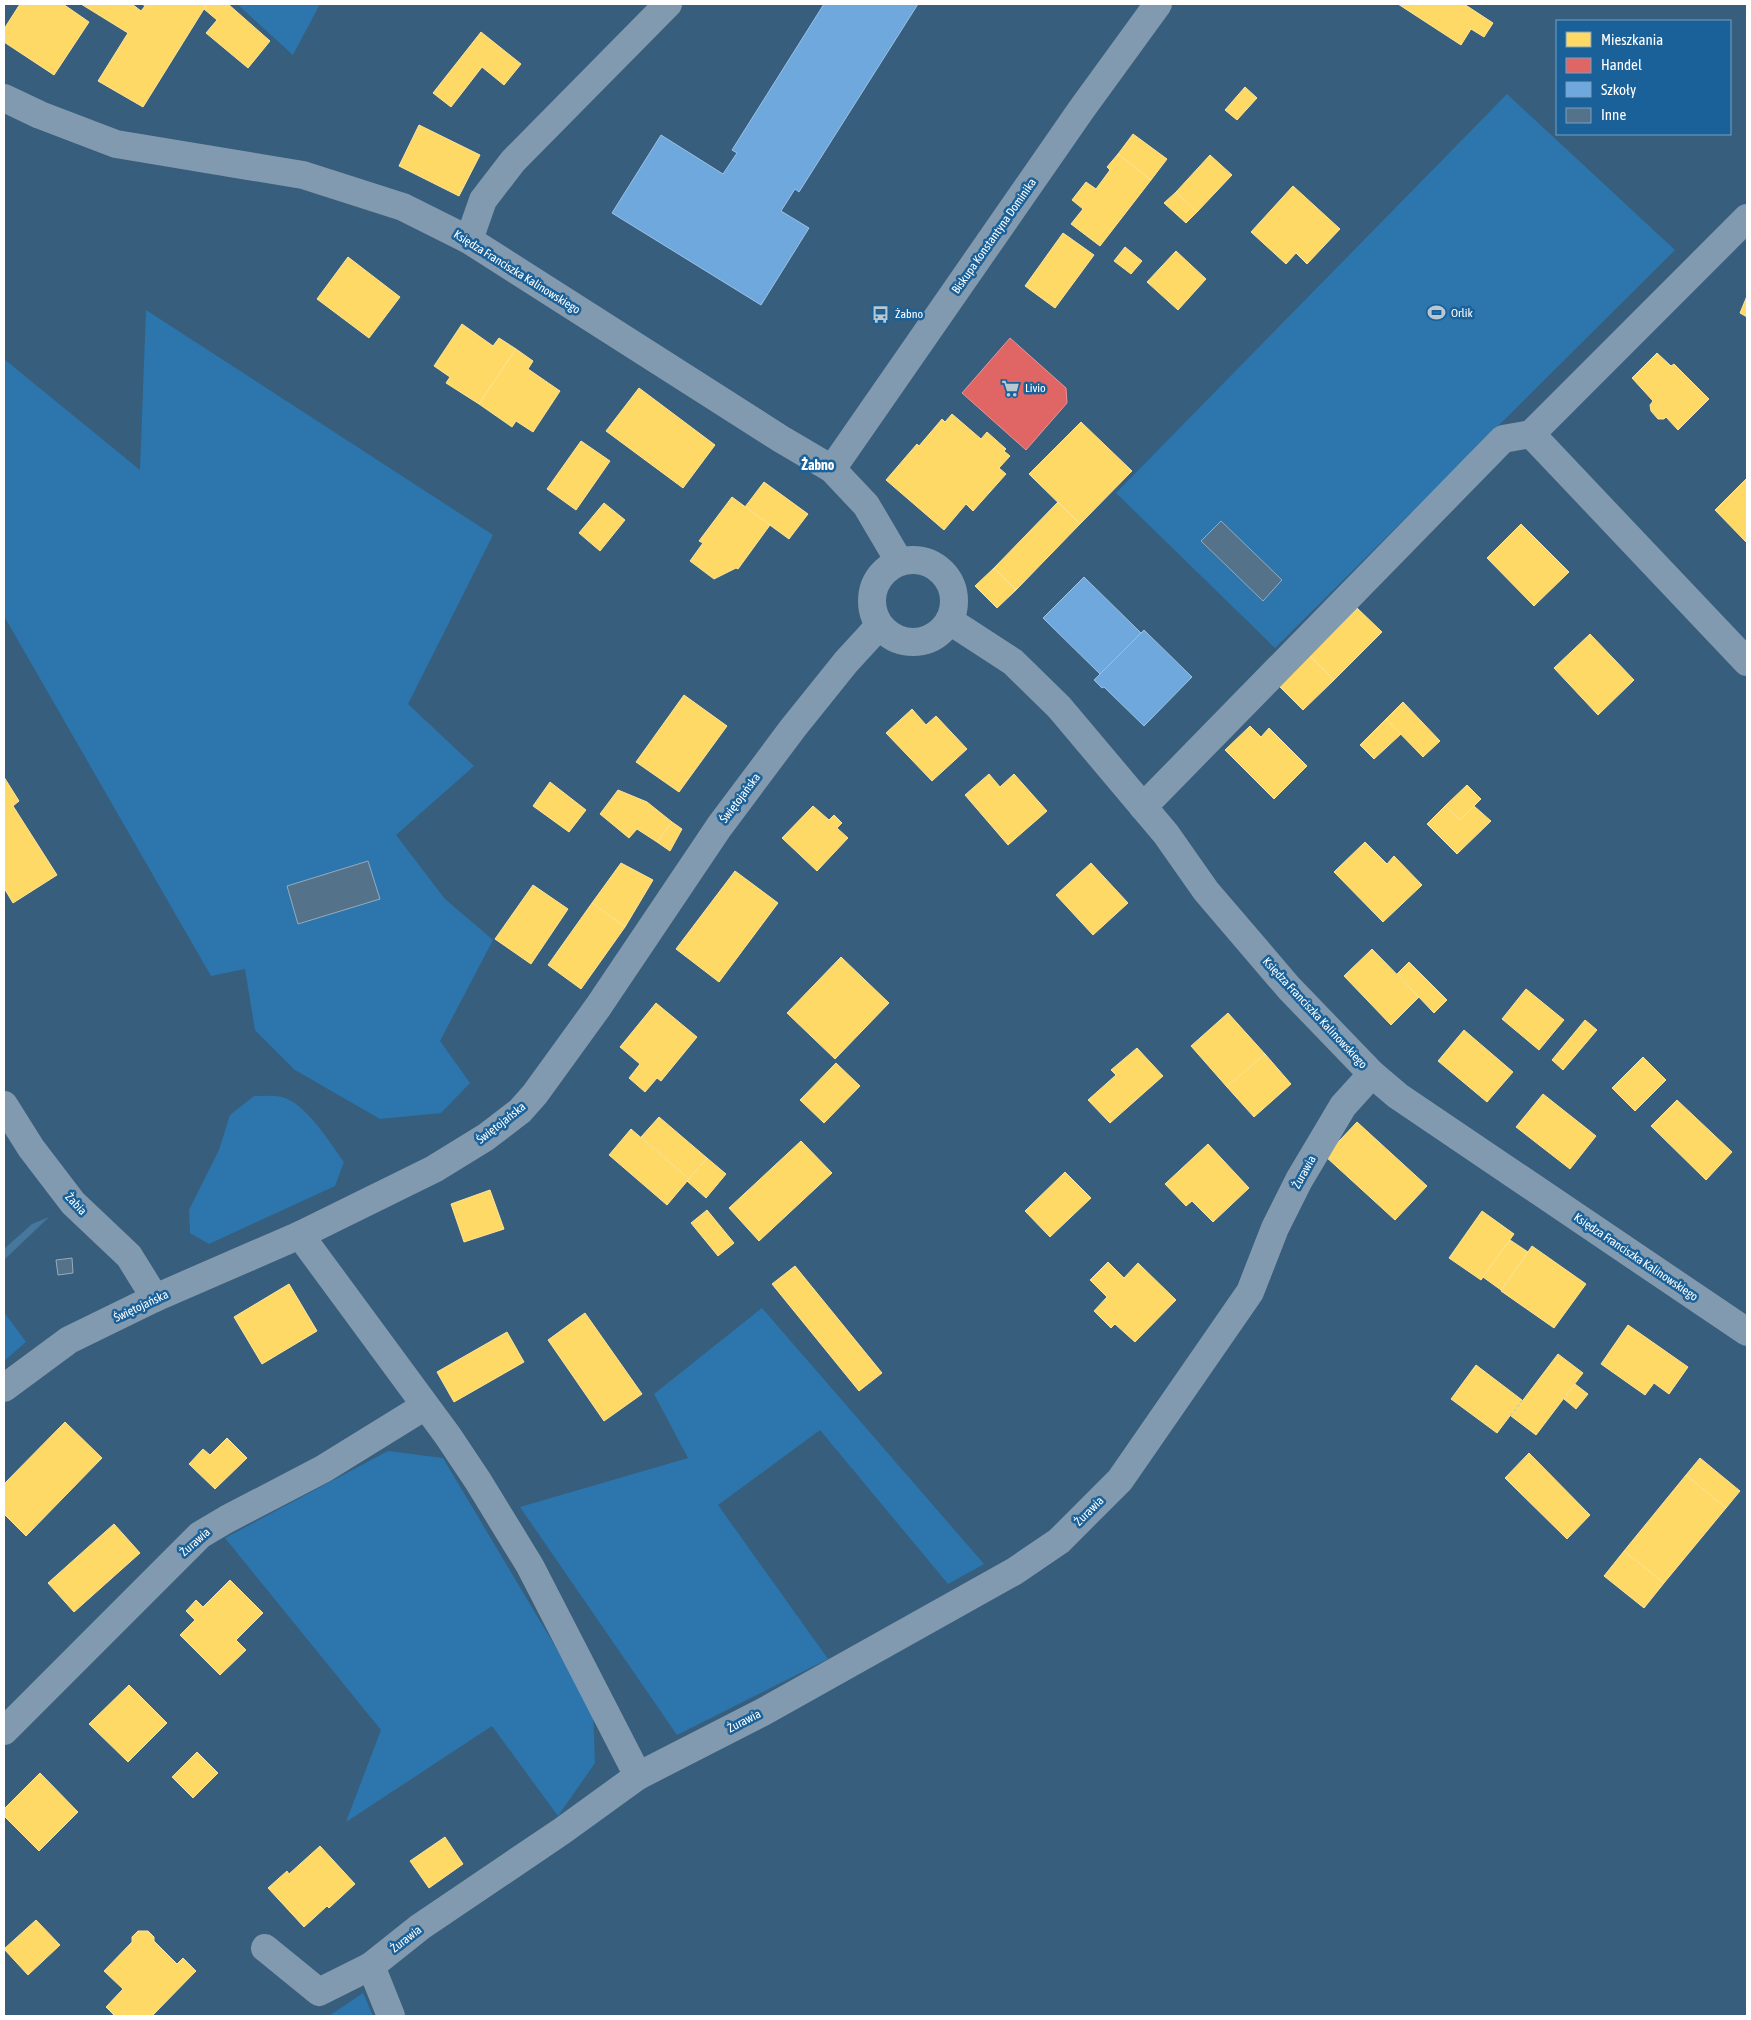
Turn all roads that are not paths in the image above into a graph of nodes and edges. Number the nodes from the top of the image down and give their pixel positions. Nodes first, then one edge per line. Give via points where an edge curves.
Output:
1 (668, 4) edge
2 (1158, 4) edge
3 (4, 98) edge
4 (1747, 218) edge
5 (469, 240) junction
6 (1531, 434) junction
7 (832, 469) junction
8 (899, 562) junction
9 (950, 621) junction
10 (879, 626) junction
11 (1747, 662) edge
12 (1143, 807) junction
13 (1372, 1074) junction
14 (4, 1105) edge
15 (300, 1235) junction
16 (155, 1298) junction
17 (1747, 1332) edge
18 (4, 1388) edge
19 (425, 1406) junction
20 (4, 1731) edge
21 (638, 1776) junction
22 (265, 1948) dead end
23 (371, 1966) junction
24 (391, 2016) edge

1 - 5 street via 514,161 482,200
2 - 7 street, Biskupa Konstantyna Dominika
3 - 5 street, Księdza Franciszka Kalinowskiego via 116,144 304,175 403,207
4 - 6 street
5 - 7 street, Księdza Franciszka Kalinowskiego
6 - 11 street
6 - 12 street via 1503,439
7 - 8 street, Księdza Franciszka Kalinowskiego via 866,505
8 - 9 street via 924,560 945,574 955,596
8 - 10 street via 882,572 872,589 871,608
9 - 10 street via 936,636 916,643 895,640
9 - 12 street, Księdza Franciszka Kalinowskiego via 1013,662 1059,707
10 - 15 street, Świętojańska via 792,728 719,828 598,1007 520,1111 486,1137 434,1168
12 - 13 street, Księdza Franciszka Kalinowskiego via 1206,891 1289,988
13 - 17 street, Księdza Franciszka Kalinowskiego via 1398,1096
13 - 21 street, Żurawia via 1343,1106 1299,1180 1275,1228 1250,1292 1120,1480 1059,1541 1015,1571 772,1707
14 - 16 street, Żabia via 30,1148 73,1203 129,1256
15 - 16 street, Świętojańska
15 - 19 street
16 - 18 street, Świętojańska via 69,1340
19 - 20 street, Żurawia via 323,1469 200,1535
19 - 21 street via 478,1481 530,1566
21 - 23 street, Żurawia via 420,1927
22 - 23 street, Żurawia via 319,1992
23 - 24 street

